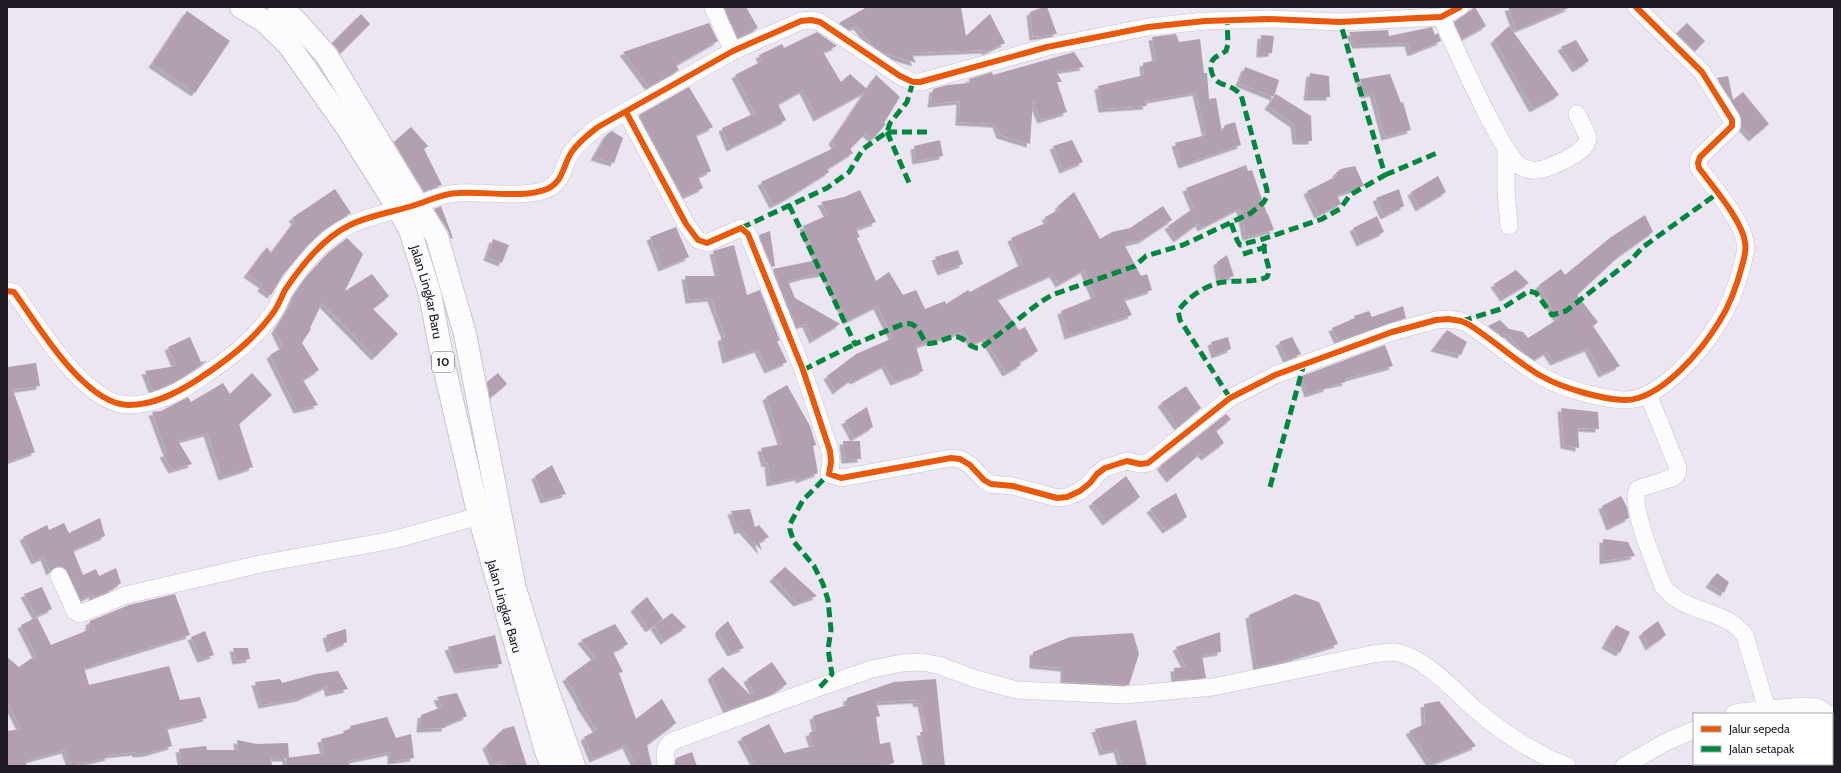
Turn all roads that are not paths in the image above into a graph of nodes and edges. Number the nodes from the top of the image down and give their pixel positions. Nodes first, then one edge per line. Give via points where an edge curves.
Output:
1 (242, 7) edge
2 (279, 7) edge
3 (713, 7) edge
4 (1460, 7) edge
5 (1636, 7) edge
6 (1441, 17) junction
7 (733, 51) junction
8 (626, 112) junction
9 (1577, 114) dead end
10 (1506, 149) junction
11 (409, 207) junction
12 (1510, 226) dead end
13 (7, 291) edge
14 (1648, 394) junction
15 (479, 516) junction
16 (59, 576) dead end
17 (1767, 709) junction
18 (1736, 713) edge
19 (1826, 713) edge
20 (1693, 730) edge
21 (552, 766) edge
22 (574, 766) edge
23 (666, 766) edge
24 (1566, 766) edge
25 (1624, 766) edge

1 - 11 highway, Jalan Lingkar Baru / 10 via 264,21 288,44 348,129
2 - 11 highway, Jalan Lingkar Baru / 10 via 295,20 327,56
3 - 7 street
4 - 6 street
5 - 14 street via 1702,72 1731,116 1732,126 1700,157 1698,163 1739,224 1746,244 1740,275 1720,322 1676,375
6 - 7 street via 1340,22 1268,19 1148,27 1047,47 920,82 913,82 900,76 815,20 802,21
6 - 10 street
7 - 8 street
8 - 11 street via 598,127 579,142 570,154 565,170 556,183 547,189 508,194 457,193
8 - 14 street via 686,224 698,240 707,243 741,228 748,234 803,370 830,451 829,474 841,478 952,458 970,465 990,484 1013,486 1057,498 1067,497 1090,483 1105,468 1127,461 1148,463 1230,398 1269,378 1392,332 1436,320 1448,319 1468,324 1543,377 1556,383 1618,400
9 - 10 street via 1588,137 1586,143 1570,157 1556,164 1536,170 1522,168 1514,162
10 - 12 street via 1506,192
11 - 13 street via 367,217 331,237 313,252 273,313 249,342 215,368 164,399 127,405 112,401 87,386 67,366 14,292
11 - 15 highway, Jalan Lingkar Baru / 10 via 410,230 430,294
11 - 22 highway, Jalan Lingkar Baru / 10 via 437,236 465,334 515,589
14 - 17 street via 1678,468 1677,474 1672,478 1638,489 1635,494 1638,513 1663,586 1681,602 1728,620 1740,630 1745,636
15 - 16 street via 393,540 265,563 126,595 80,614 75,611
15 - 21 highway, Jalan Lingkar Baru / 10
17 - 18 street
17 - 19 street via 1817,707
20 - 25 street
23 - 24 street via 665,748 672,741 872,669 902,663 922,662 938,665 1017,690 1124,695 1213,686 1373,654 1395,652 1419,661 1441,676 1477,710 1508,734 1545,758

